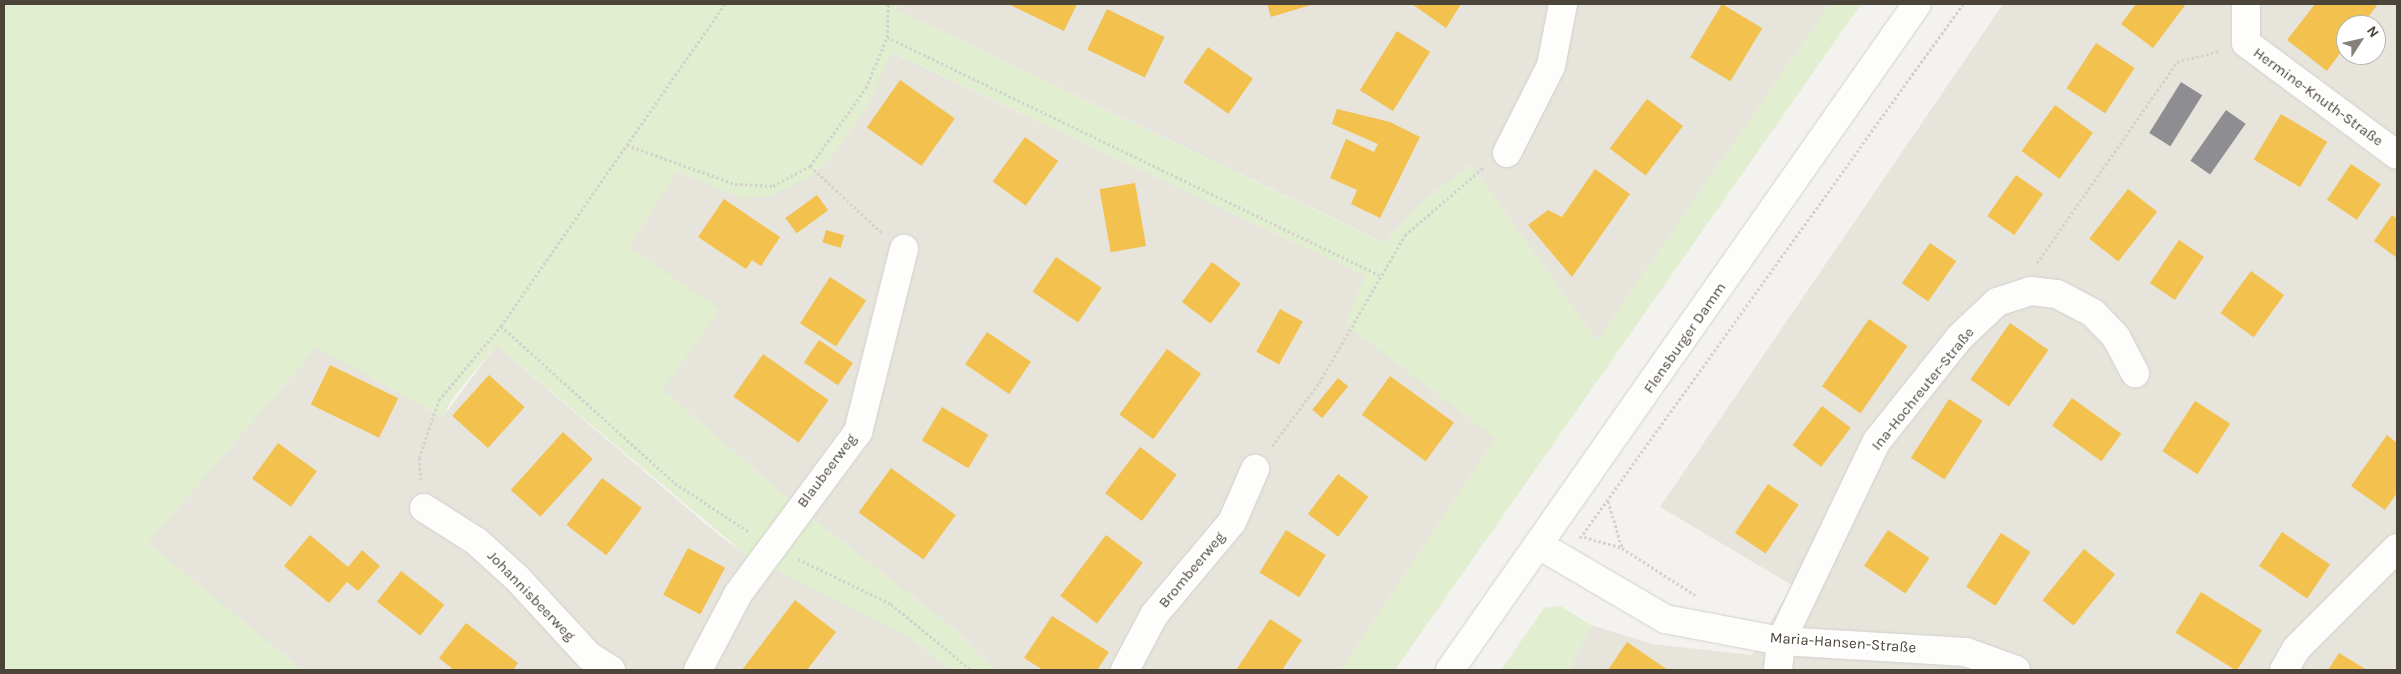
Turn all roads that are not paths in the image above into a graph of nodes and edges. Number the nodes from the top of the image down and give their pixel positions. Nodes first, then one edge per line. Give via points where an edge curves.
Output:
1 (1563, 4) edge
2 (1917, 4) edge
3 (2246, 4) edge
4 (1507, 153) road end
5 (2397, 155) edge
6 (904, 249) road end
7 (2135, 373) dead end
8 (1255, 469) road end
9 (424, 508) road end
10 (1540, 545) junction
11 (2397, 548) edge
12 (1781, 641) junction
13 (611, 670) edge
14 (698, 670) edge
15 (1125, 670) edge
16 (1450, 670) edge
17 (1778, 670) edge
18 (2016, 670) edge
19 (2284, 670) edge

1 - 4 street via 1551,66
2 - 10 street, Flensburger Damm
3 - 5 street, Hermine-Knuth-Straße via 2246,44
6 - 14 street, Blaubeerweg via 858,432 770,546 738,594
7 - 12 street, Ina-Hochreuter-Straße via 2116,337 2093,313 2057,294 2031,291 1997,302 1960,338 1878,441
8 - 15 street, Brombeerweg via 1232,522 1154,616
9 - 13 street, Johannisbeerweg via 476,541 517,578 589,656
10 - 12 street, Maria-Hansen-Straße via 1665,619
10 - 16 street, Flensburger Damm
11 - 19 street via 2296,649
12 - 17 street, Ina-Hochreuter-Straße
12 - 18 street, Maria-Hansen-Straße via 1966,652

